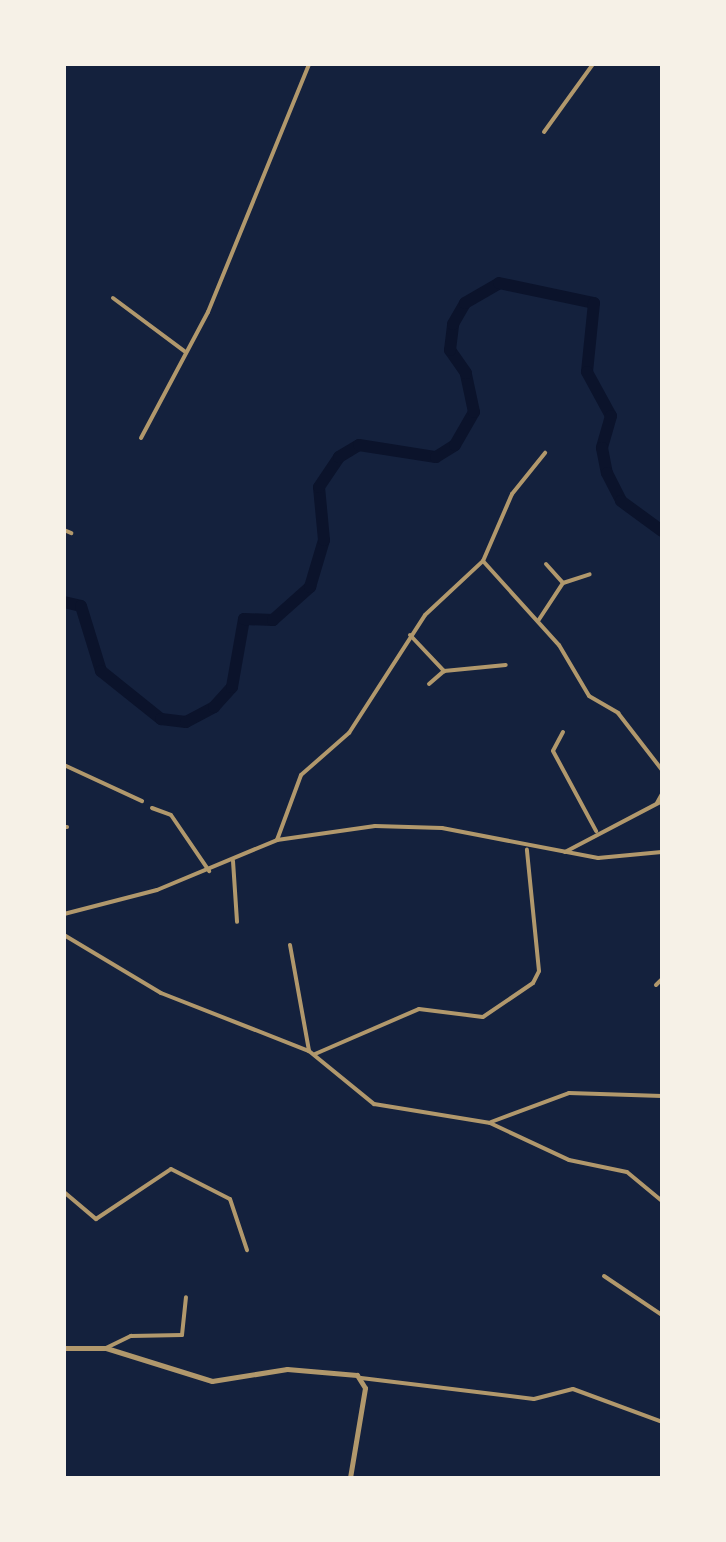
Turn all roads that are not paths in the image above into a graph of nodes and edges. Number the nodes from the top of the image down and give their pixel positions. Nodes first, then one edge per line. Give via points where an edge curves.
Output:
1 (309, 64) edge
2 (593, 64) edge
3 (544, 132) dead end
4 (113, 298) dead end
5 (184, 351) junction
6 (141, 438) dead end
7 (545, 453) dead end
8 (64, 530) edge
9 (71, 533) dead end
10 (483, 561) junction
11 (546, 564) dead end
12 (590, 574) dead end
13 (563, 583) junction
14 (538, 621) junction
15 (410, 635) junction
16 (506, 665) dead end
17 (444, 671) junction
18 (429, 684) dead end
19 (563, 732) dead end
20 (64, 765) edge
21 (662, 770) edge
22 (662, 794) edge
23 (142, 801) dead end
24 (662, 801) edge
25 (655, 805) junction
26 (152, 808) dead end
27 (596, 831) junction
28 (277, 840) junction
29 (527, 850) junction
30 (662, 852) edge
31 (563, 853) junction
32 (233, 861) junction
33 (209, 871) junction
34 (64, 914) edge
35 (237, 922) dead end
36 (64, 935) edge
37 (290, 945) dead end
38 (662, 979) edge
39 (656, 985) dead end
40 (312, 1053) junction
41 (662, 1096) edge
42 (490, 1123) junction
43 (64, 1192) edge
44 (661, 1197) edge
45 (247, 1250) dead end
46 (604, 1276) dead end
47 (186, 1297) dead end
48 (662, 1315) edge
49 (64, 1348) edge
50 (106, 1348) junction
51 (361, 1378) junction
52 (662, 1422) edge
53 (350, 1478) edge

1 - 5 street via 208,312
2 - 3 street
4 - 5 street
5 - 6 street
7 - 10 street via 512,494
8 - 9 street
10 - 14 street
10 - 15 street
11 - 13 street
12 - 13 street
13 - 14 street
14 - 21 street via 589,696 618,713
15 - 17 street
15 - 28 street via 349,733 297,780
16 - 17 street
17 - 18 street
19 - 27 street via 553,751
20 - 23 street
22 - 25 street
24 - 25 street
25 - 27 street
26 - 33 street via 171,815
27 - 31 street
28 - 29 street via 422,827
28 - 32 street
29 - 31 street
29 - 40 street via 539,971 533,983 483,1017 419,1009
30 - 31 street via 628,858
32 - 33 street
32 - 35 street
33 - 34 street
36 - 40 street via 161,993
37 - 40 street
38 - 39 street
40 - 42 street via 374,1104
41 - 42 street via 569,1093
42 - 44 street via 569,1160 627,1172
43 - 45 street via 96,1219 171,1169 230,1199
46 - 48 street
47 - 50 street via 181,1335 123,1337
49 - 50 street
50 - 51 street via 212,1381 287,1369
51 - 52 street via 518,1398 573,1389
51 - 53 street

